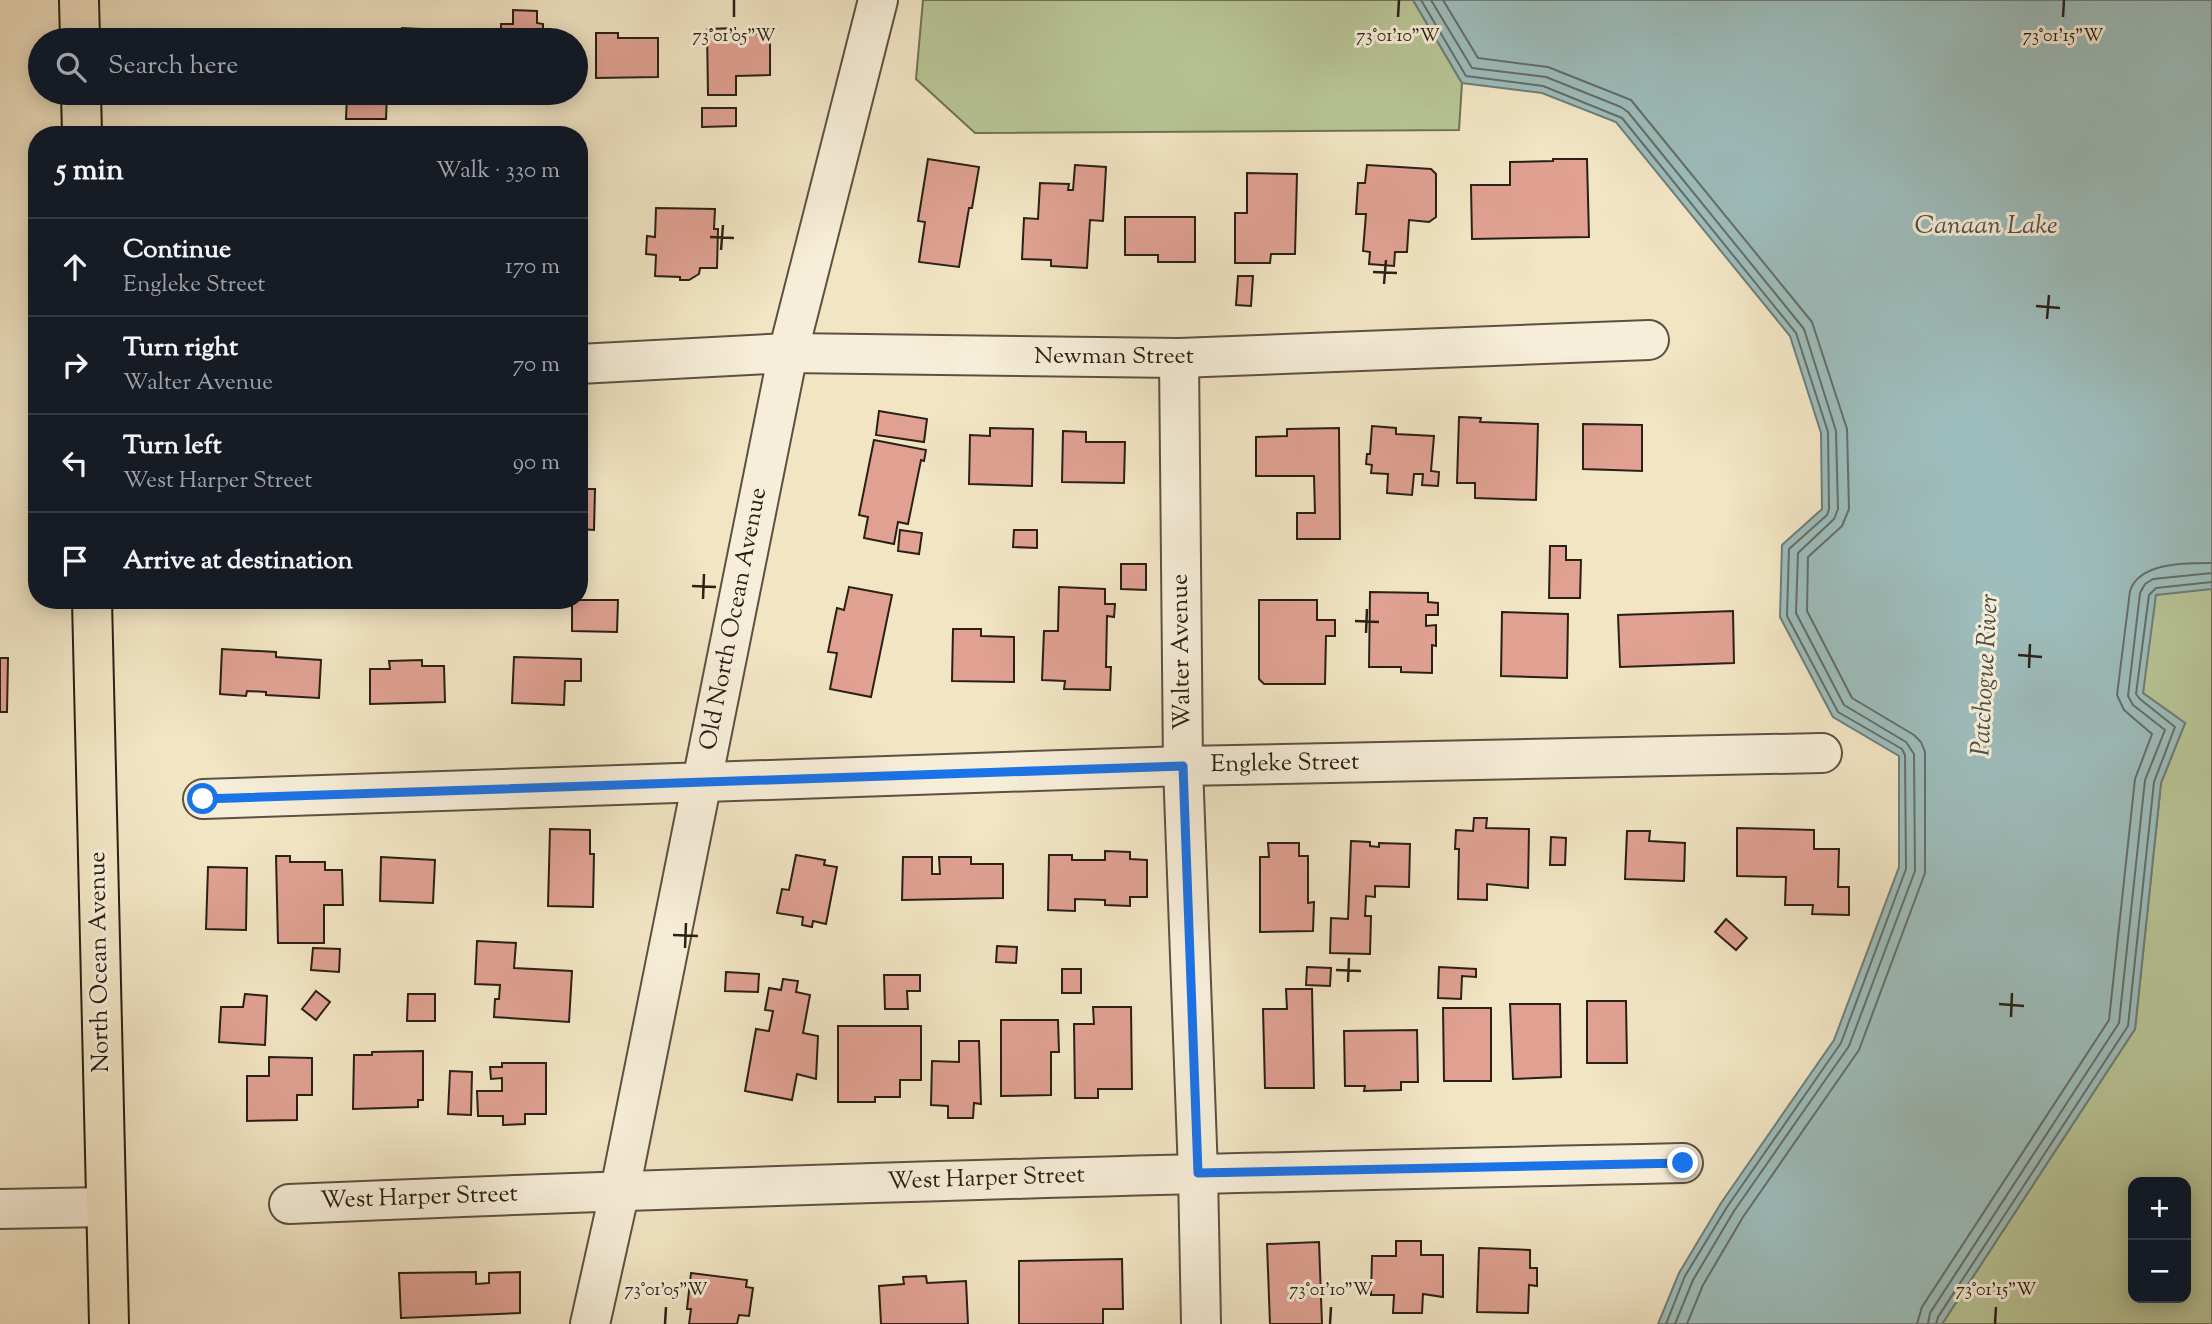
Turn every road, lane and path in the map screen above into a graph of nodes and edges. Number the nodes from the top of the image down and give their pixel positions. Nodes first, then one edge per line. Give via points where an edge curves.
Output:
1 (79, 0) edge
2 (878, 0) edge
3 (80, 28) edge
4 (81, 105) edge
5 (82, 126) edge
6 (1649, 340) dead end
7 (788, 353) junction
8 (1179, 358) junction
9 (588, 364) edge
10 (92, 609) edge
11 (1822, 753) dead end
12 (1183, 766) junction
13 (702, 782) junction
14 (203, 799) dead end
15 (1683, 1163) dead end
16 (1198, 1173) junction
17 (620, 1190) junction
18 (289, 1204) dead end
19 (106, 1207) junction
20 (0, 1209) edge
21 (109, 1324) edge
22 (590, 1324) edge
23 (1201, 1324) edge

1 - 3 main road
2 - 7 street, Old North Ocean Avenue
4 - 5 main road
6 - 8 street, Newman Street
7 - 8 street, Newman Street
7 - 9 street, Newman Street
7 - 13 street, Old North Ocean Avenue
8 - 12 street, Walter Avenue
10 - 19 main road, North Ocean Avenue
11 - 12 street, Engleke Street
12 - 13 street, Engleke Street
12 - 16 street, Walter Avenue
13 - 14 street, Engleke Street
13 - 17 street, Old North Ocean Avenue
15 - 16 street, West Harper Street
16 - 17 street, West Harper Street
16 - 23 street, Walter Avenue
17 - 18 street, West Harper Street
17 - 22 street, Old North Ocean Avenue
19 - 20 street
19 - 21 main road, North Ocean Avenue

